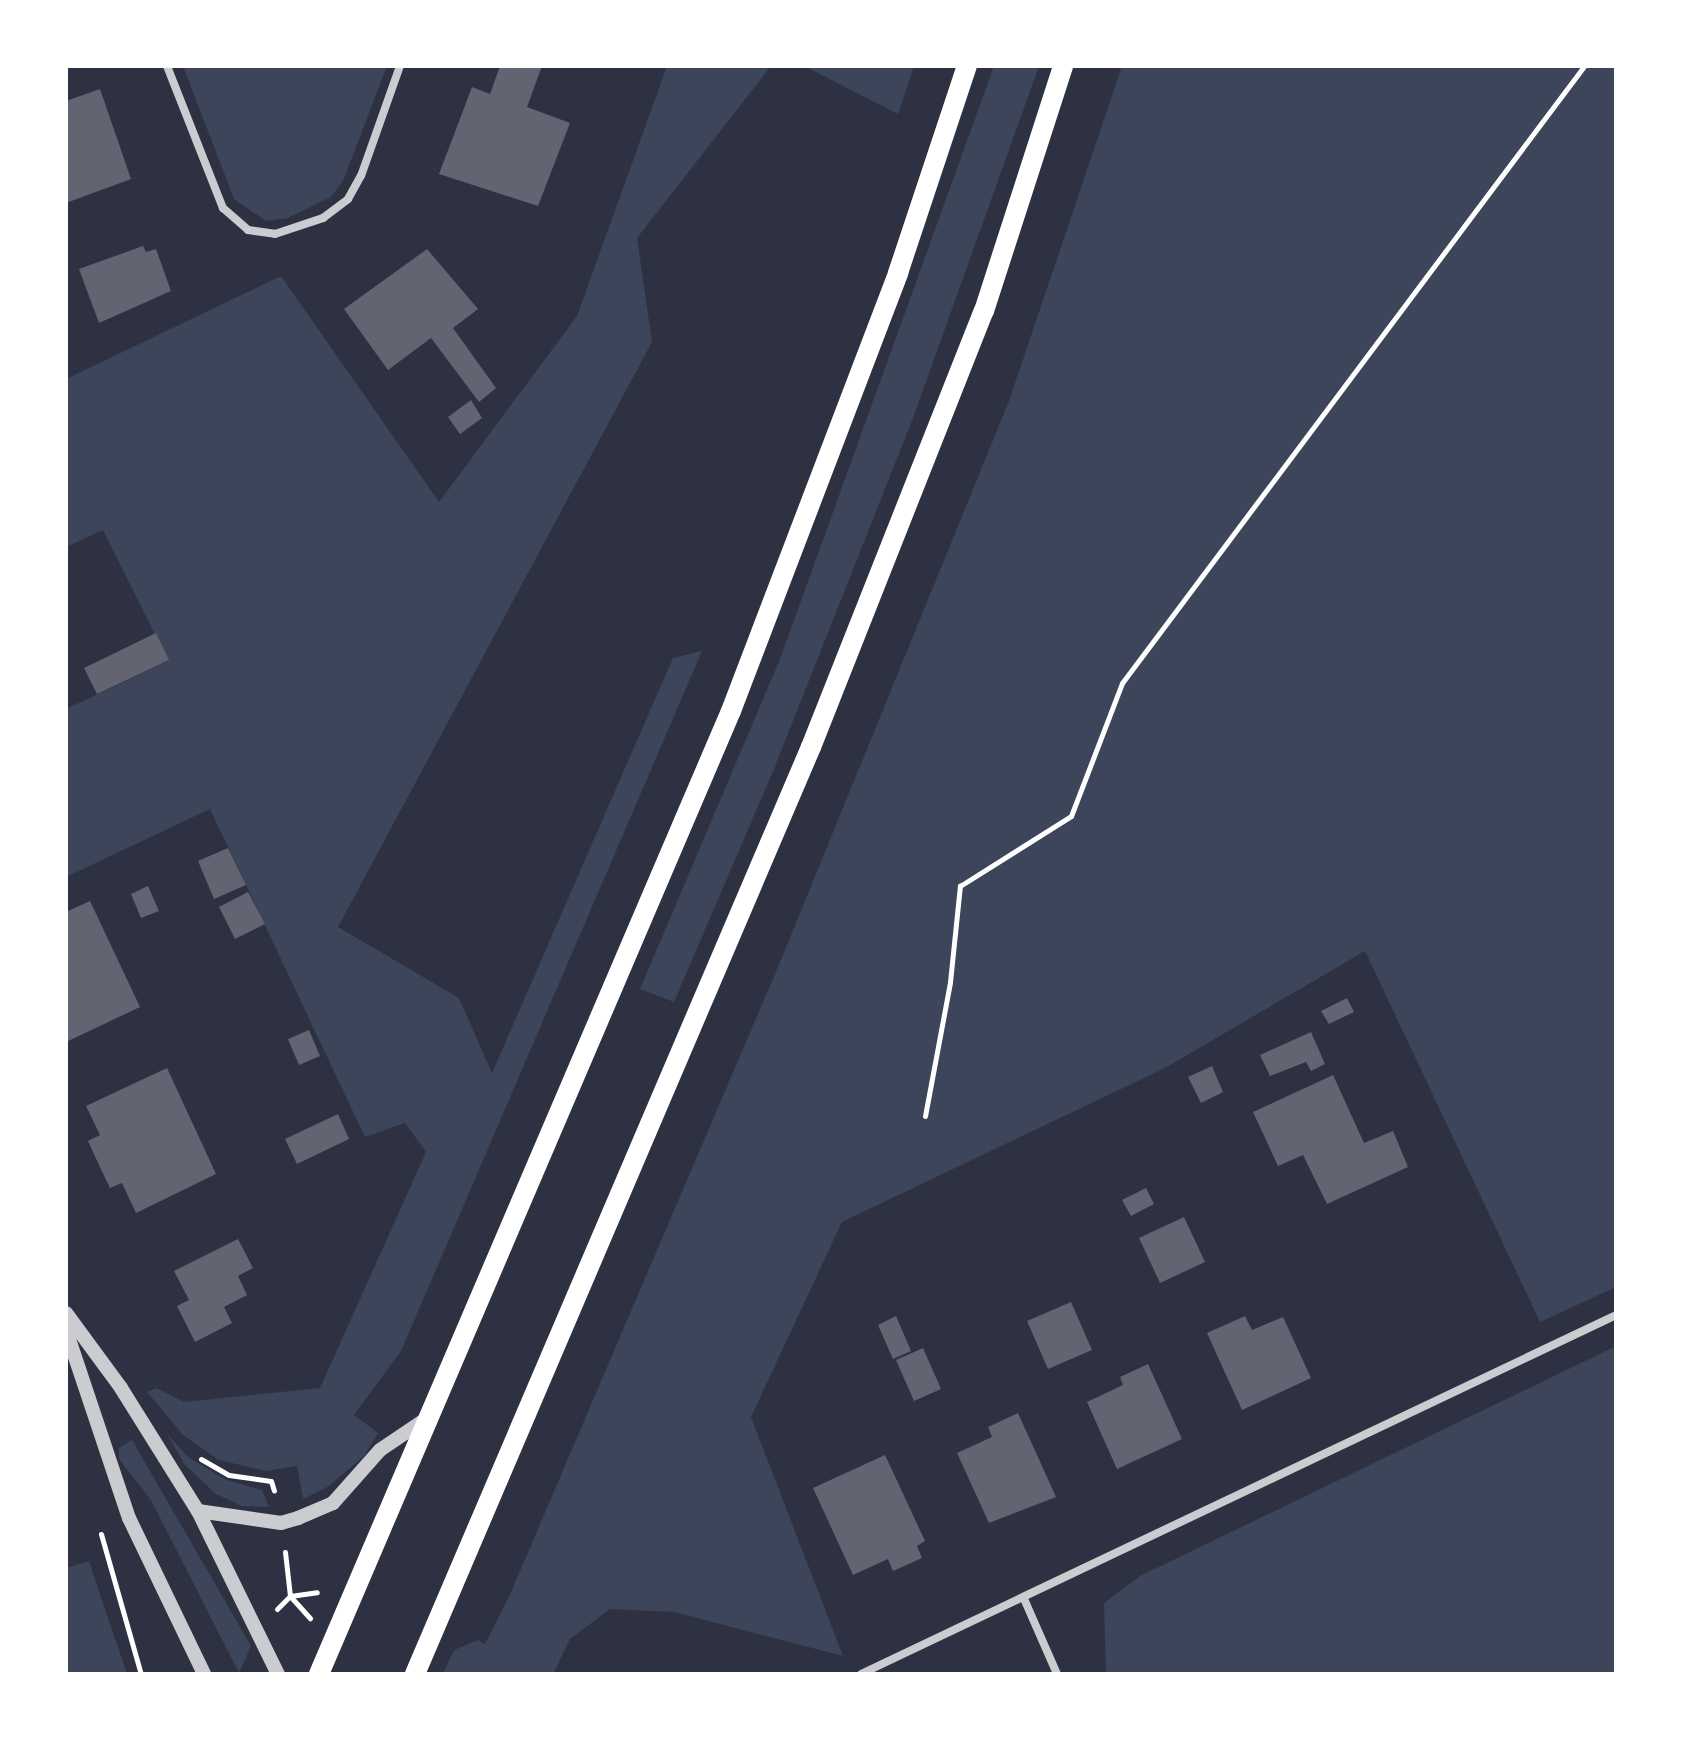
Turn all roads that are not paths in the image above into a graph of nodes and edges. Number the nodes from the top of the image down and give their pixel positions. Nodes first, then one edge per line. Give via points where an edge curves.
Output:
1 (167, 66) edge
2 (400, 66) edge
3 (967, 66) edge
4 (1063, 66) edge
5 (66, 1313) edge
6 (1616, 1315) edge
7 (66, 1330) edge
8 (430, 1416) junction
9 (198, 1511) junction
10 (1025, 1601) junction
11 (204, 1674) edge
12 (278, 1674) edge
13 (319, 1674) edge
14 (415, 1674) edge
15 (861, 1674) edge
16 (1057, 1674) edge

1 - 2 street via 223,208 248,230 275,234 323,218 348,199
3 - 8 main road via 898,273 731,711
4 - 14 main road via 984,311 817,732
5 - 9 street
6 - 10 street
7 - 11 street via 129,1518
8 - 9 street via 380,1450 333,1503 298,1518 281,1523
8 - 13 main road
9 - 12 street
10 - 15 street
10 - 16 street

